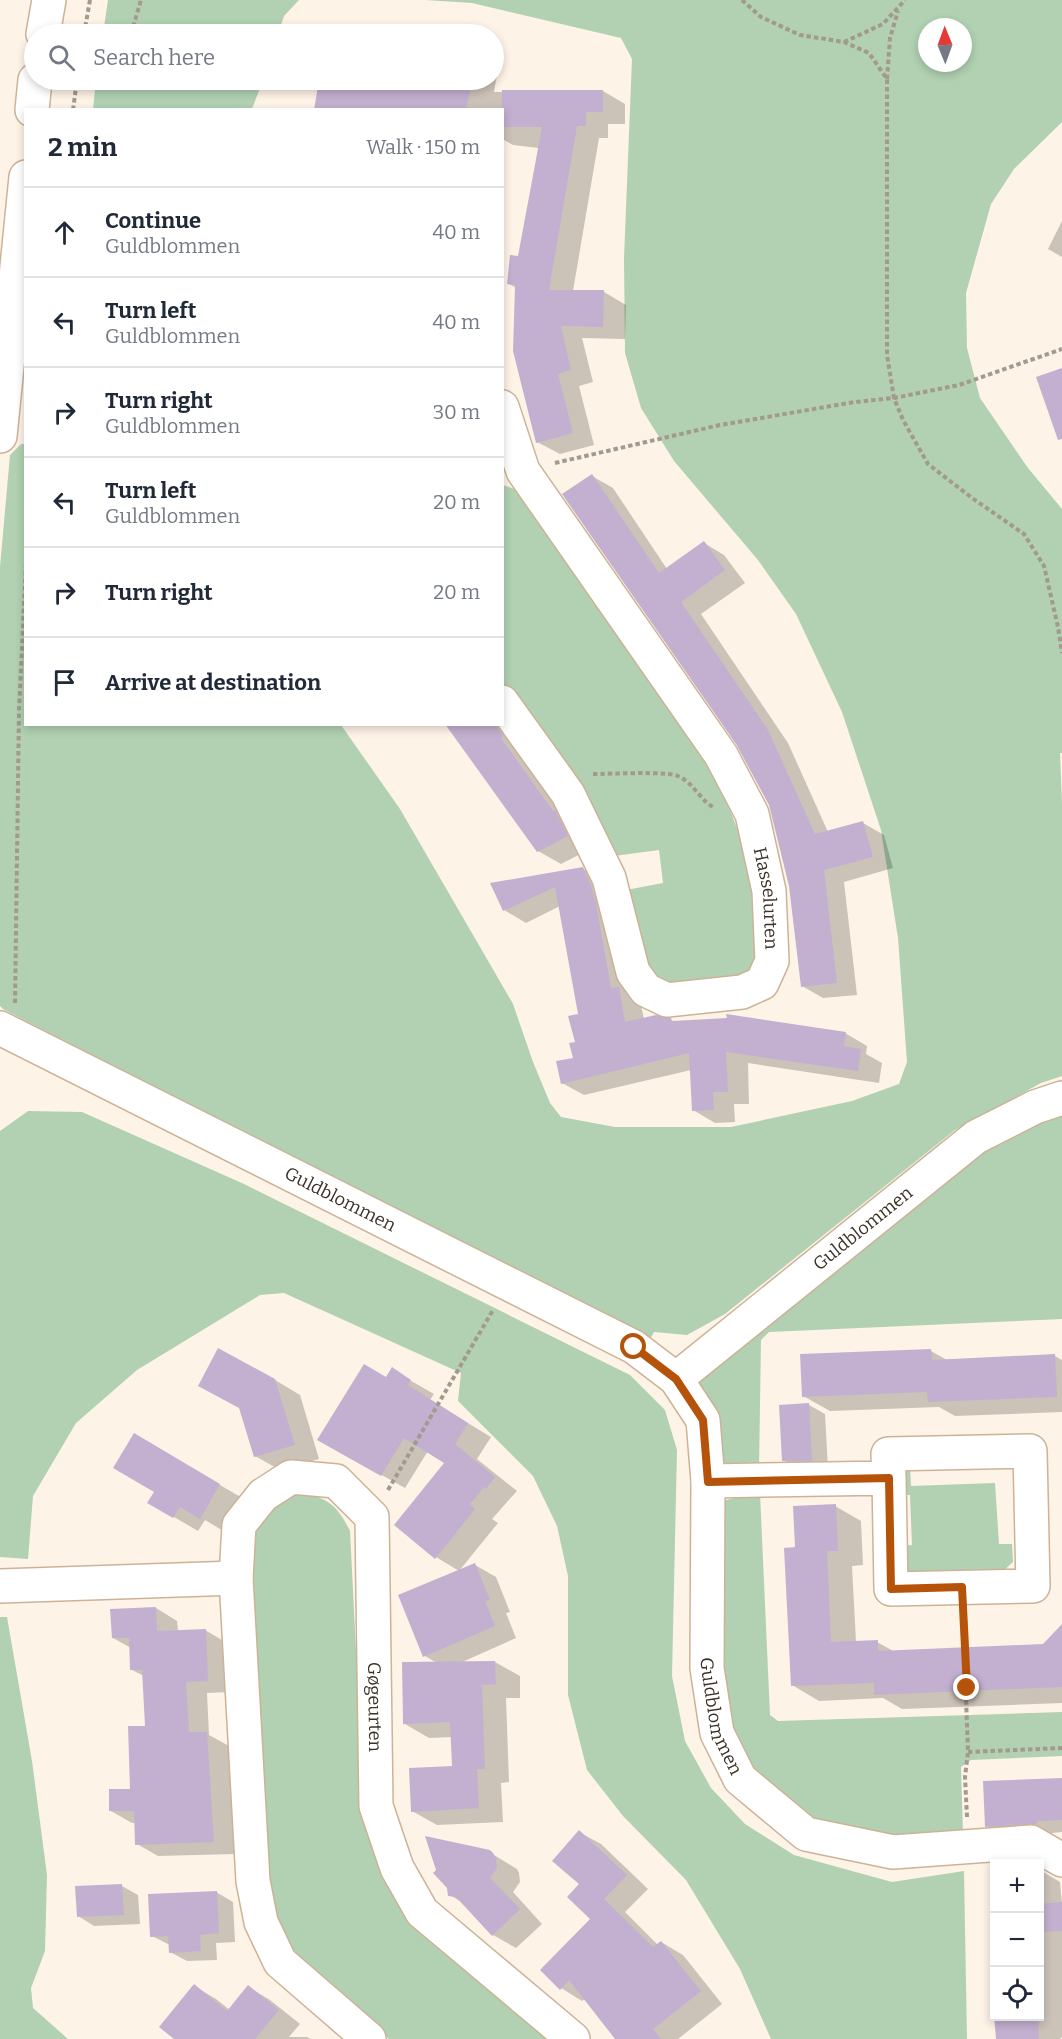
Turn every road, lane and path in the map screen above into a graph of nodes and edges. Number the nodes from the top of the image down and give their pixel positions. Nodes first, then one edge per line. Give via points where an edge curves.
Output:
1 (49, 0) edge
2 (90, 0) edge
3 (141, 0) edge
4 (742, 0) edge
5 (905, 0) edge
6 (899, 7) junction
7 (45, 24) edge
8 (86, 24) edge
9 (134, 24) edge
10 (844, 42) junction
11 (887, 79) junction
12 (34, 90) edge
13 (76, 90) edge
14 (32, 108) edge
15 (73, 108) edge
16 (24, 206) edge
17 (1062, 349) edge
18 (894, 398) junction
19 (504, 419) edge
20 (9, 427) edge
21 (513, 472) edge
22 (24, 605) edge
23 (1062, 653) edge
24 (504, 705) edge
25 (556, 778) junction
26 (749, 808) junction
27 (4, 1030) edge
28 (1062, 1098) edge
29 (509, 1284) junction
30 (676, 1379) junction
31 (889, 1478) junction
32 (708, 1482) junction
33 (372, 1517) junction
34 (236, 1578) junction
35 (0, 1586) edge
36 (962, 1587) junction
37 (1062, 1748) edge
38 (968, 1752) junction
39 (968, 1847) junction
40 (1062, 1860) edge
41 (369, 2039) edge
42 (573, 2039) edge

1 - 7 street
2 - 8 path
3 - 9 path
4 - 10 path via 761,17 800,35
5 - 6 path
6 - 10 path via 883,24
6 - 11 path via 890,38
10 - 11 path via 869,52
11 - 18 path via 887,355
12 - 14 street
13 - 15 path
16 - 20 street
17 - 18 path via 959,386
18 - 21 path via 720,425
18 - 23 path via 928,464 1024,534 1044,566
19 - 21 street, Hasselurten
21 - 26 street, Hasselurten via 721,755
22 - 27 path via 15,1003
24 - 25 street, Hasselurten
25 - 26 path via 580,774 677,775 718,809
25 - 26 street, Hasselurten via 568,794 609,878 633,972 646,990 667,1000 742,992 762,983 772,961 769,891
27 - 29 street, Guldblommen
28 - 30 street, Guldblommen via 976,1137
29 - 30 street, Guldblommen via 634,1347
29 - 33 path
30 - 32 street, Guldblommen via 703,1420
31 - 32 street
31 - 36 street via 891,1589
31 - 36 street via 888,1454 1030,1451 1033,1586
32 - 39 street, Guldblommen via 707,1668 717,1733 740,1779 806,1834 892,1852
33 - 34 street via 336,1481 291,1477 263,1495 238,1525
33 - 42 street, Gøgeurten via 376,1806 397,1868 422,1912
34 - 35 street
34 - 41 street via 253,1881 261,1922 280,1962
36 - 38 path
37 - 38 path
38 - 39 path
39 - 40 street, Guldblommen via 1031,1842

